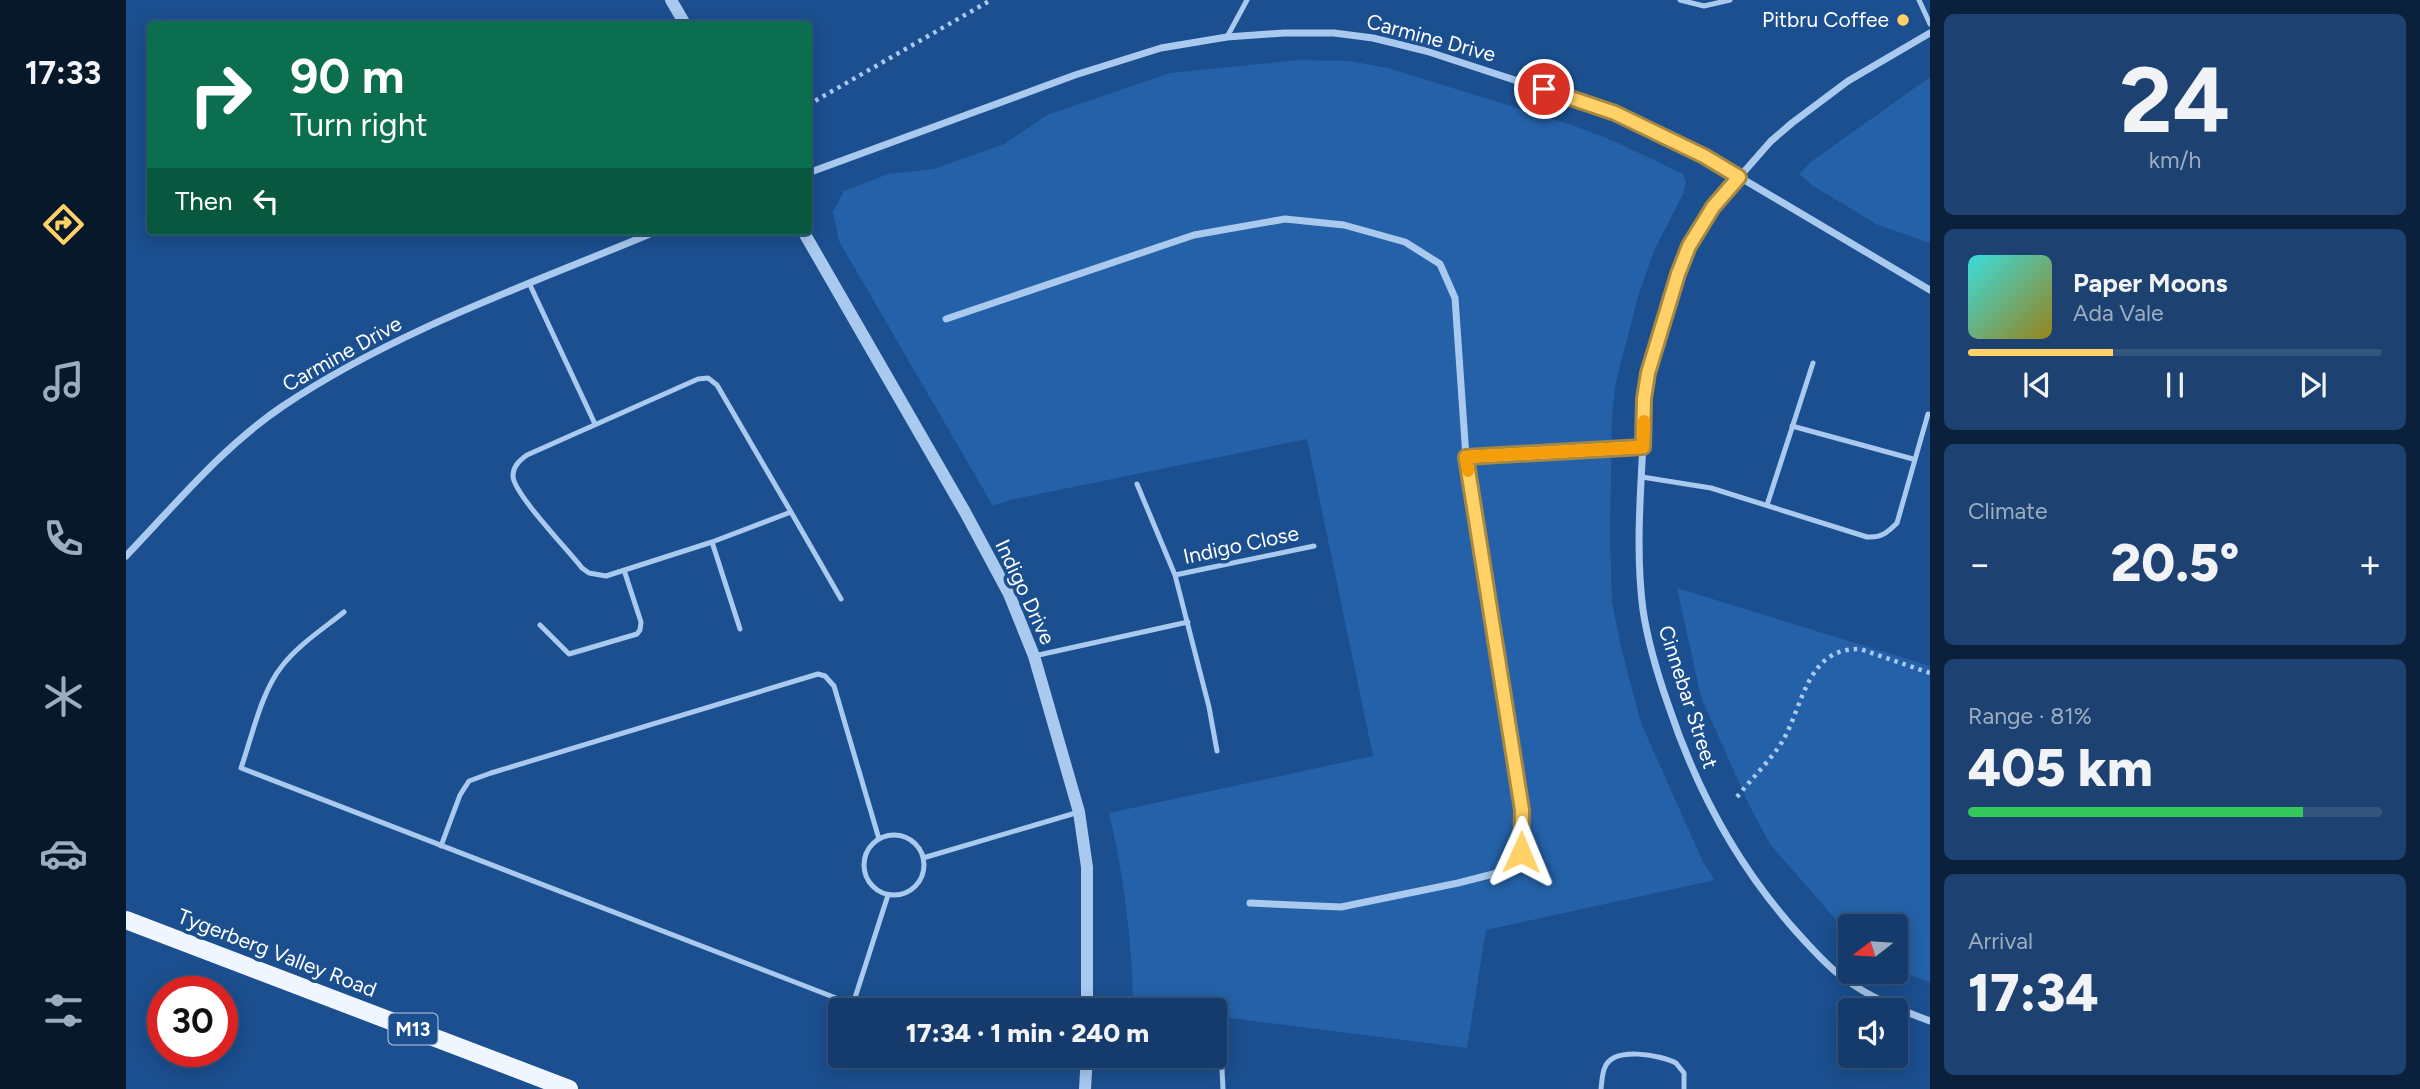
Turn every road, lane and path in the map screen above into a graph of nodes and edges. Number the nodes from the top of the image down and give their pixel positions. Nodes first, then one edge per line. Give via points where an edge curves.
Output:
1 (671, 0) edge
2 (991, 0) edge
3 (1247, 0) edge
4 (1680, 0) edge
5 (1730, 0) edge
6 (1919, 0) edge
7 (683, 21) edge
8 (1930, 24) edge
9 (1930, 33) edge
10 (1227, 37) junction
11 (812, 103) edge
12 (812, 172) edge
13 (1739, 177) junction
14 (648, 235) edge
15 (805, 235) edge
16 (530, 285) junction
17 (1930, 290) edge
18 (946, 319) dead end
19 (1813, 363) dead end
20 (1927, 414) dead end
21 (595, 424) junction
22 (1792, 426) junction
23 (1643, 447) junction
24 (1466, 457) junction
25 (1913, 459) junction
26 (1642, 477) junction
27 (1137, 484) dead end
28 (1767, 505) junction
29 (791, 512) junction
30 (712, 542) junction
31 (1314, 546) dead end
32 (126, 556) edge
33 (624, 570) junction
34 (1175, 575) junction
35 (841, 599) dead end
36 (344, 612) dead end
37 (1188, 622) junction
38 (540, 625) dead end
39 (740, 629) dead end
40 (1034, 656) junction
41 (1930, 673) edge
42 (1217, 751) dead end
43 (1737, 797) dead end
44 (1079, 812) junction
45 (879, 838) junction
46 (440, 846) junction
47 (923, 858) junction
48 (888, 895) junction
49 (1250, 903) dead end
50 (126, 920) edge
51 (837, 998) edge
52 (855, 998) edge
53 (1087, 998) edge
54 (1930, 1021) edge
55 (1086, 1068) edge
56 (1222, 1068) edge
57 (569, 1089) edge
58 (1085, 1089) edge
59 (1223, 1089) edge
60 (1601, 1089) edge
61 (1684, 1089) edge

1 - 7 street
2 - 11 path
3 - 10 lane
4 - 5 lane via 1704,6
6 - 8 lane
9 - 13 street, Cinnebar Street via 1848,81 1792,122
10 - 12 street, Carmine Drive via 1161,48 1075,75
10 - 13 street, Carmine Drive via 1335,33 1426,51 1615,113
13 - 17 street, Carmine Drive
13 - 23 street, Cinnebar Street via 1713,207 1678,274 1648,373
14 - 16 street, Carmine Drive
15 - 40 street, Indigo Drive via 965,512 1009,594
16 - 21 lane
16 - 32 street, Carmine Drive via 380,348 281,407 211,465
18 - 24 street via 1194,235 1285,219 1344,225 1405,242 1440,264 1455,298
19 - 22 lane
20 - 25 lane
21 - 29 lane via 708,378
21 - 33 lane via 527,454 513,476 514,484 582,568 598,576
22 - 25 lane
22 - 28 lane
23 - 24 street
23 - 26 street, Cinnebar Street
24 - 49 street via 1522,810 1521,852 1505,871 1341,907
25 - 28 lane via 1897,523 1877,538
26 - 28 lane via 1711,488
26 - 54 street, Cinnebar Street via 1641,585 1649,639 1680,740 1718,823 1763,891 1830,967 1868,994
27 - 34 lane, Indigo Close
29 - 30 lane
29 - 35 lane
30 - 33 lane
30 - 39 lane
31 - 34 lane, Indigo Close
33 - 38 lane via 641,622 637,634 569,654
34 - 37 lane, Indigo Close
36 - 46 lane via 288,658 276,674 241,768
37 - 40 lane
37 - 42 lane, Indigo Close
40 - 44 street, Indigo Drive
41 - 43 path via 1860,649 1830,656 1811,676 1782,741
44 - 47 lane
44 - 53 street, Indigo Drive via 1087,867
45 - 46 lane via 834,687 818,674 469,781
45 - 47 lane via 905,836
45 - 48 lane via 864,857 864,867 871,885
46 - 51 lane
47 - 48 lane via 922,878 916,886
48 - 52 lane
50 - 57 main road, Tygerberg Valley Road / M13
55 - 58 street
56 - 59 lane
60 - 61 lane via 1604,1068 1615,1057 1630,1053 1676,1063 1684,1073

